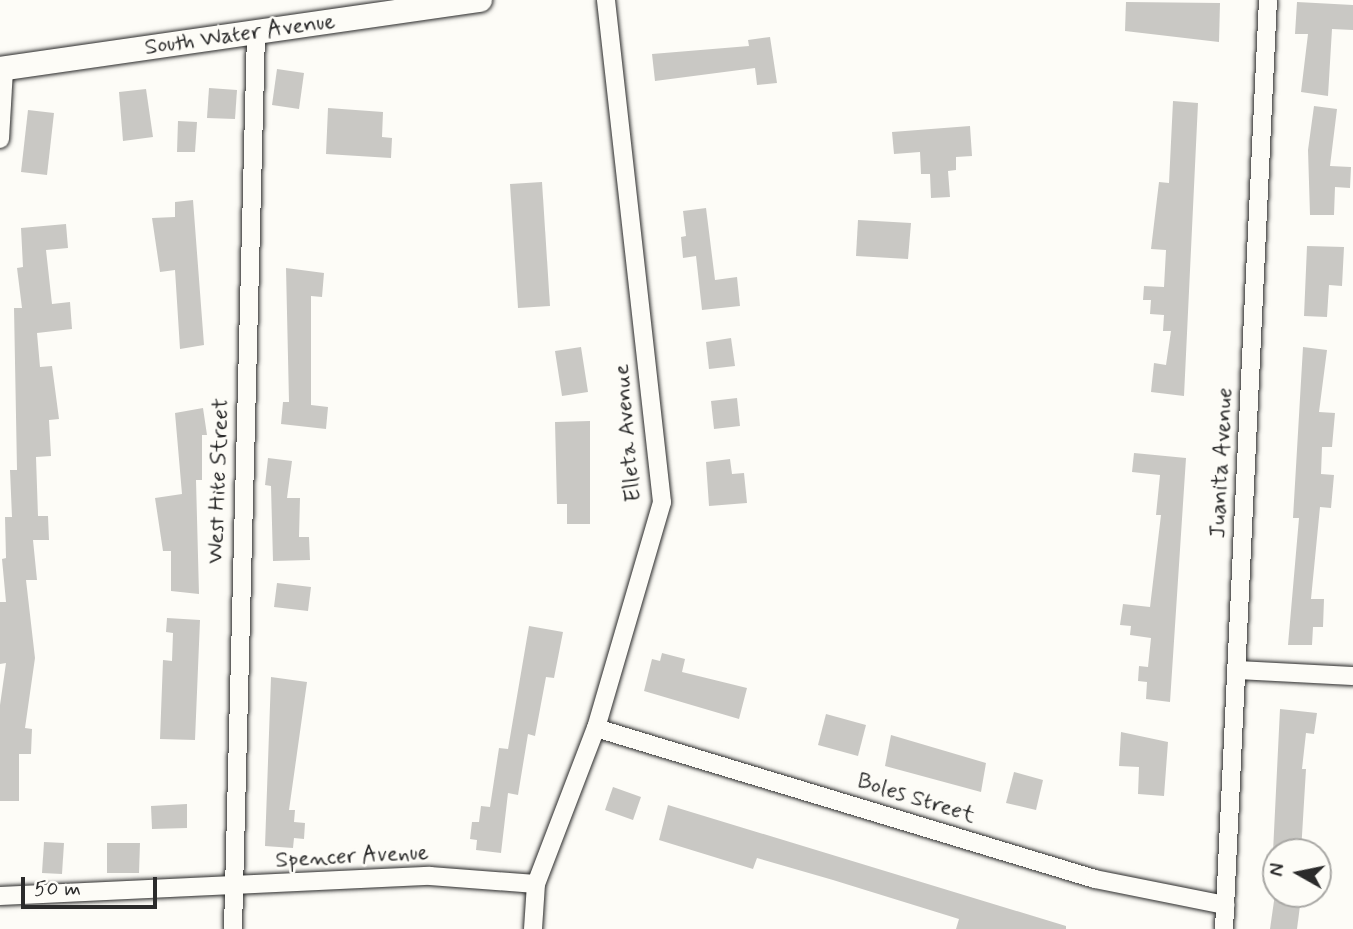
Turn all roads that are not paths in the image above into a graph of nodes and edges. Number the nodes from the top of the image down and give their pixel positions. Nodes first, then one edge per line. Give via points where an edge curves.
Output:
1 (480, 0) edge
2 (606, 0) edge
3 (1268, 0) edge
4 (256, 34) junction
5 (2, 69) edge
6 (0, 139) edge
7 (1237, 670) junction
8 (1353, 676) edge
9 (596, 728) junction
10 (536, 884) junction
11 (233, 888) junction
12 (0, 896) edge
13 (1226, 905) junction
14 (233, 929) edge
15 (533, 929) edge
16 (1224, 929) edge

1 - 4 main road, South Water Avenue
2 - 9 street, Elleta Avenue via 662,502
3 - 7 street, Juanita Avenue
4 - 5 main road, South Water Avenue
4 - 11 street, West Hite Street
5 - 6 street
7 - 8 street
7 - 13 street, Juanita Avenue
9 - 10 street, Elleta Avenue
9 - 13 street, Boles Street via 1095,879
10 - 11 street, Spencer Avenue via 430,876
10 - 15 street
11 - 12 street, Spencer Avenue
11 - 14 street, West Hite Street
13 - 16 street, Juanita Avenue

